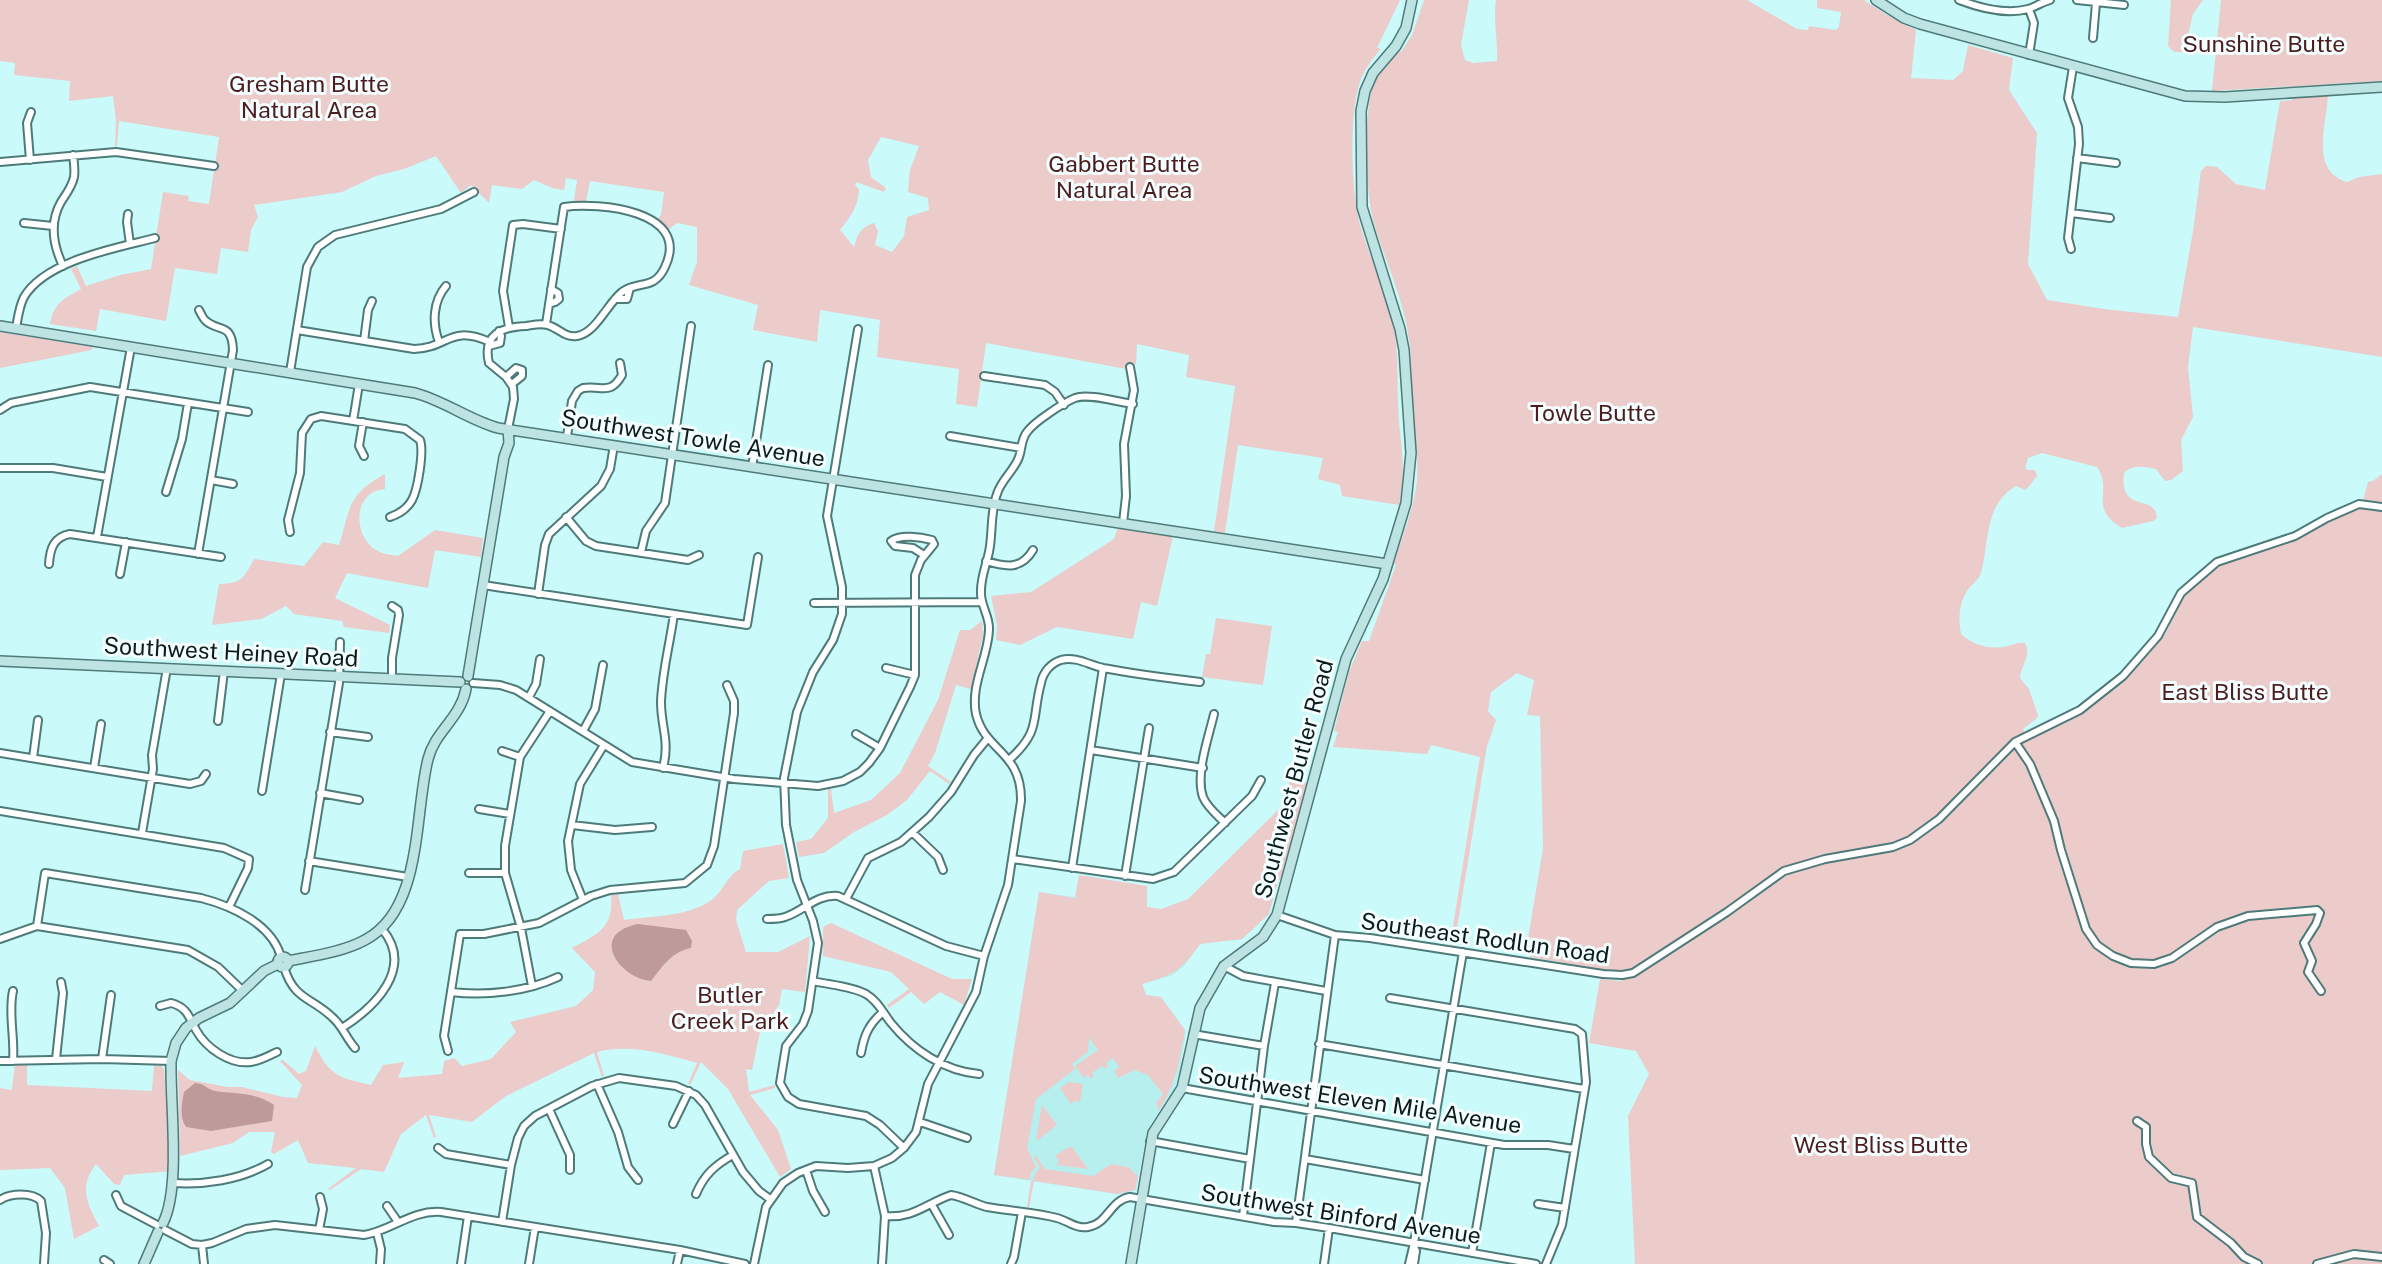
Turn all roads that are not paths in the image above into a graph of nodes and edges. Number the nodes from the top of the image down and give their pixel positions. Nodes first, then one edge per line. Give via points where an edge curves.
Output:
1 (1412, 0) edge
2 (1875, 0) edge
3 (1959, 0) edge
4 (2050, 0) edge
5 (2077, 0) edge
6 (2096, 3) junction
7 (2124, 5) dead end
8 (2029, 9) junction
9 (2093, 38) dead end
10 (2029, 55) junction
11 (2073, 67) junction
12 (2382, 87) edge
13 (31, 111) dead end
14 (74, 155) junction
15 (2077, 158) junction
16 (30, 160) junction
17 (0, 162) edge
18 (2116, 163) dead end
19 (214, 166) dead end
20 (474, 192) dead end
21 (2071, 213) junction
22 (128, 214) dead end
23 (2110, 218) dead end
24 (24, 222) dead end
25 (53, 226) junction
26 (561, 229) junction
27 (156, 238) dead end
28 (130, 244) junction
29 (2071, 249) dead end
30 (63, 266) junction
31 (446, 286) dead end
32 (372, 300) dead end
33 (199, 310) dead end
34 (545, 324) junction
35 (0, 326) edge
36 (691, 326) dead end
37 (509, 327) junction
38 (16, 328) junction
39 (858, 329) dead end
40 (297, 330) junction
41 (364, 341) junction
42 (439, 342) junction
43 (489, 344) junction
44 (131, 347) junction
45 (232, 363) junction
46 (620, 363) dead end
47 (768, 365) dead end
48 (1130, 367) dead end
49 (290, 372) junction
50 (984, 376) dead end
51 (506, 377) junction
52 (359, 384) junction
53 (512, 384) junction
54 (123, 391) junction
55 (188, 402) junction
56 (1133, 404) junction
57 (1064, 405) junction
58 (224, 409) junction
59 (0, 410) edge
60 (248, 412) dead end
61 (353, 421) junction
62 (363, 422) junction
63 (509, 429) junction
64 (950, 436) dead end
65 (567, 437) junction
66 (614, 445) junction
67 (1021, 448) junction
68 (672, 455) junction
69 (364, 456) dead end
70 (752, 467) junction
71 (0, 468) edge
72 (107, 477) junction
73 (211, 480) junction
74 (833, 480) junction
75 (233, 484) dead end
76 (166, 492) dead end
77 (995, 504) junction
78 (2382, 507) edge
79 (390, 517) dead end
80 (566, 517) junction
81 (1123, 523) junction
82 (290, 532) dead end
83 (97, 537) junction
84 (126, 541) junction
85 (1033, 550) dead end
86 (641, 552) junction
87 (198, 554) junction
88 (699, 555) dead end
89 (924, 555) junction
90 (221, 557) dead end
91 (758, 557) dead end
92 (986, 561) junction
93 (49, 564) dead end
94 (1387, 564) junction
95 (120, 574) dead end
96 (483, 586) junction
97 (538, 594) junction
98 (843, 602) junction
99 (915, 602) junction
100 (981, 602) junction
101 (814, 603) dead end
102 (392, 606) dead end
103 (674, 614) junction
104 (340, 642) dead end
105 (540, 659) dead end
106 (0, 661) edge
107 (603, 665) dead end
108 (886, 667) dead end
109 (1103, 667) junction
110 (167, 668) junction
111 (224, 671) junction
112 (281, 674) junction
113 (915, 674) junction
114 (338, 677) junction
115 (392, 679) junction
116 (1200, 682) dead end
117 (467, 683) junction
118 (727, 685) dead end
119 (529, 697) junction
120 (550, 711) junction
121 (1214, 714) dead end
122 (38, 720) dead end
123 (218, 720) dead end
124 (101, 724) dead end
125 (1149, 728) dead end
126 (583, 731) junction
127 (330, 732) junction
128 (856, 734) dead end
129 (369, 737) dead end
130 (988, 737) junction
131 (2015, 742) junction
132 (604, 745) junction
133 (880, 748) junction
134 (1091, 750) junction
135 (502, 751) dead end
136 (0, 753) edge
137 (520, 757) junction
138 (33, 758) junction
139 (1144, 758) junction
140 (1010, 760) junction
141 (94, 768) junction
142 (663, 768) junction
143 (1203, 768) junction
144 (206, 775) dead end
145 (152, 778) junction
146 (723, 778) junction
147 (1261, 780) dead end
148 (784, 785) junction
149 (262, 791) dead end
150 (320, 793) junction
151 (359, 800) dead end
152 (479, 809) dead end
153 (0, 811) edge
154 (510, 814) junction
155 (1225, 823) junction
156 (572, 825) junction
157 (652, 827) dead end
158 (142, 833) junction
159 (913, 833) junction
160 (1012, 859) junction
161 (309, 861) junction
162 (1072, 868) junction
163 (943, 870) dead end
164 (469, 873) dead end
165 (505, 873) junction
166 (1125, 876) junction
167 (408, 877) junction
168 (305, 890) dead end
169 (846, 899) junction
170 (583, 900) junction
171 (807, 906) junction
172 (229, 907) junction
173 (1277, 915) junction
174 (767, 919) dead end
175 (37, 926) junction
176 (521, 928) junction
177 (382, 929) junction
178 (1335, 935) junction
179 (0, 939) edge
180 (1463, 952) junction
181 (984, 956) junction
182 (282, 962) junction
183 (1224, 966) junction
184 (558, 977) dead end
185 (813, 981) junction
186 (61, 982) dead end
187 (1275, 983) junction
188 (532, 986) junction
189 (13, 991) dead end
190 (243, 991) junction
191 (1326, 991) junction
192 (2321, 991) dead end
193 (451, 992) junction
194 (111, 995) dead end
195 (1390, 998) dead end
196 (160, 1006) dead end
197 (1454, 1008) junction
198 (883, 1012) junction
199 (193, 1022) junction
200 (342, 1028) junction
201 (1193, 1034) junction
202 (1319, 1045) junction
203 (1264, 1046) junction
204 (355, 1048) dead end
205 (449, 1051) dead end
206 (277, 1052) dead end
207 (861, 1053) dead end
208 (56, 1059) junction
209 (102, 1059) junction
210 (0, 1061) edge
211 (13, 1061) junction
212 (170, 1061) junction
213 (939, 1062) junction
214 (1444, 1065) junction
215 (979, 1074) dead end
216 (597, 1084) junction
217 (1182, 1088) junction
218 (1584, 1089) junction
219 (689, 1091) junction
220 (1257, 1101) junction
221 (549, 1109) junction
222 (1311, 1112) junction
223 (2137, 1121) dead end
224 (920, 1122) junction
225 (673, 1124) dead end
226 (1433, 1132) junction
227 (967, 1138) dead end
228 (1150, 1141) junction
229 (1491, 1143) junction
230 (438, 1147) dead end
231 (904, 1148) junction
232 (1574, 1149) junction
233 (733, 1155) junction
234 (1250, 1159) junction
235 (1305, 1159) junction
236 (268, 1164) dead end
237 (511, 1165) junction
238 (874, 1166) junction
239 (570, 1170) dead end
240 (806, 1170) junction
241 (638, 1180) dead end
242 (1424, 1180) junction
243 (173, 1183) junction
244 (696, 1194) dead end
245 (116, 1195) dead end
246 (320, 1197) dead end
247 (1141, 1198) junction
248 (770, 1199) junction
249 (0, 1200) edge
250 (1538, 1204) dead end
251 (932, 1205) junction
252 (387, 1206) dead end
253 (1564, 1208) junction
254 (825, 1212) dead end
255 (1022, 1212) junction
256 (468, 1216) junction
257 (885, 1216) junction
258 (1242, 1216) junction
259 (398, 1222) junction
260 (502, 1222) junction
261 (1296, 1223) junction
262 (534, 1227) junction
263 (161, 1228) junction
264 (1329, 1228) junction
265 (319, 1230) junction
266 (377, 1233) junction
267 (949, 1235) dead end
268 (202, 1245) junction
269 (1414, 1245) junction
270 (680, 1251) junction
271 (1472, 1253) junction
272 (2382, 1257) edge
273 (44, 1264) edge
274 (144, 1264) edge
275 (204, 1264) edge
276 (380, 1264) edge
277 (461, 1264) edge
278 (529, 1264) edge
279 (677, 1264) edge
280 (745, 1264) edge
281 (754, 1264) edge
282 (882, 1264) edge
283 (1011, 1264) edge
284 (1131, 1264) edge
285 (1324, 1264) edge
286 (1409, 1264) edge
287 (1414, 1264) edge
288 (1536, 1264) edge
289 (1546, 1264) edge
290 (2258, 1264) edge
291 (2317, 1264) edge

1 - 94 main road, Southwest Butler Road via 1406,27 1373,73 1361,111 1362,207 1403,339 1411,453 1406,503
2 - 10 main road via 1920,24
3 - 8 street via 1997,10
4 - 8 street
5 - 6 street
6 - 7 street
6 - 9 street
8 - 10 street via 2034,23
10 - 11 main road
11 - 12 main road via 2163,91 2210,97
11 - 15 street via 2068,98 2079,136
13 - 16 street via 27,123
14 - 16 street
14 - 19 street via 122,152
14 - 25 street via 72,185
15 - 18 street
15 - 21 street
16 - 17 street
20 - 40 street via 441,209 322,243 307,267
21 - 23 street
21 - 29 street
22 - 28 street
24 - 25 street
25 - 30 street
26 - 34 street
26 - 34 street via 564,207 584,205 648,216 661,227 669,245 665,267 653,282 630,288 615,299 589,330 580,335 564,334
26 - 37 street via 513,225 502,291
27 - 28 street
28 - 30 street
30 - 38 street via 27,292
31 - 42 street via 439,294 434,320
32 - 41 street
33 - 45 street via 206,322 229,334
34 - 37 street
35 - 38 main road, Southwest Towle Avenue
36 - 68 street
37 - 43 street
38 - 44 main road, Southwest Towle Avenue
39 - 74 street
40 - 41 street
40 - 49 street
41 - 42 street via 414,349
42 - 43 street via 463,334
43 - 51 street via 489,363
44 - 45 main road, Southwest Towle Avenue
44 - 54 street
45 - 49 main road, Southwest Towle Avenue
45 - 58 street
46 - 65 street via 622,374 610,388 583,388 574,395
47 - 70 street
48 - 56 street
49 - 52 main road, Southwest Towle Avenue
50 - 57 street via 1045,385
51 - 53 street
51 - 53 street via 516,368 522,370
52 - 61 street
52 - 63 main road, Southwest Towle Avenue via 422,395 478,422
53 - 63 street
54 - 55 street
54 - 59 street via 84,387 11,403
54 - 72 street
55 - 58 street
55 - 76 street
56 - 57 street via 1084,397
56 - 81 street via 1124,444
57 - 67 street via 1031,427
58 - 60 street
58 - 73 street
61 - 62 street
61 - 82 street via 327,416 311,419 302,433
62 - 69 street via 359,446
62 - 79 street via 405,429 420,440 414,494 405,509
63 - 65 main road, Southwest Towle Avenue
63 - 96 main road
64 - 67 street
65 - 66 main road, Southwest Towle Avenue
66 - 68 main road, Southwest Towle Avenue
66 - 80 street via 605,481
67 - 77 street via 998,489
68 - 70 main road, Southwest Towle Avenue
68 - 86 street via 665,503 646,531
70 - 74 main road, Southwest Towle Avenue
71 - 72 street via 52,468
72 - 83 street
73 - 75 street
73 - 87 street
74 - 77 main road, Southwest Towle Avenue
74 - 98 street via 828,527
77 - 81 main road, Southwest Towle Avenue
77 - 92 street
78 - 131 street, Southeast Rodlun Road via 2360,504 2295,536 2217,562 2181,593 2158,636 2123,676 2090,704
80 - 86 street via 590,544
80 - 97 street via 546,539
81 - 94 main road, Southwest Towle Avenue
83 - 84 street
83 - 93 street via 70,534 59,538 51,548
84 - 87 street
84 - 95 street
85 - 92 street via 1027,560 1016,564
86 - 88 street via 688,560
87 - 90 street
89 - 89 street via 934,544 932,540 896,537 891,541
89 - 99 street via 915,575
91 - 103 street via 747,625
92 - 100 street
94 - 173 main road, Southwest Butler Road via 1346,659
96 - 97 street
96 - 117 main road
97 - 103 street
98 - 99 street
98 - 101 street
98 - 148 street via 836,633 797,712
99 - 100 street
99 - 113 street
100 - 130 street via 989,630 975,704
102 - 115 street via 399,615
103 - 142 street via 662,691 667,741
104 - 114 street
105 - 119 street
106 - 110 main road, Southwest Heiney Road
107 - 126 street via 596,709
108 - 113 street
109 - 116 street
109 - 134 street
109 - 140 street via 1073,659 1058,661 1046,670 1030,738
110 - 111 main road, Southwest Heiney Road
110 - 145 street
111 - 112 main road, Southwest Heiney Road
111 - 123 street
112 - 114 main road, Southwest Heiney Road
112 - 149 street
113 - 133 street
114 - 115 main road, Southwest Heiney Road
114 - 127 street
115 - 117 main road, Southwest Heiney Road
117 - 119 street via 505,686
117 - 167 main road via 458,713 429,756
118 - 146 street via 734,713
119 - 120 street
120 - 126 street
120 - 137 street
121 - 143 street
122 - 138 street
124 - 141 street
125 - 139 street
126 - 132 street
127 - 129 street
127 - 150 street
128 - 133 street
130 - 140 street
130 - 159 street via 951,792
131 - 180 street, Southeast Rodlun Road via 1938,819 1910,840 1784,871 1633,973 1603,974
131 - 192 street via 2030,764 2054,821 2081,916 2097,945 2125,961 2154,964 2172,958 2217,928 2253,914 2317,910 2316,924 2304,943 2312,961 2308,972
132 - 142 street via 632,762
132 - 156 street via 580,784
133 - 148 street via 864,768 843,781
134 - 139 street
134 - 162 street
135 - 137 street
136 - 138 street
137 - 154 street
138 - 141 street
139 - 143 street
139 - 166 street
140 - 160 street via 1021,788
141 - 145 street
142 - 146 street
143 - 155 street via 1203,798
144 - 145 street via 190,784
145 - 158 street
146 - 148 street
146 - 170 street via 707,865 685,883 614,889
147 - 155 street
148 - 171 street via 786,825
150 - 151 street
150 - 161 street
152 - 154 street
153 - 158 street
154 - 165 street
155 - 166 street via 1168,876
156 - 157 street via 615,830
156 - 170 street via 569,858
158 - 172 street via 217,846 249,859
159 - 163 street via 938,857
159 - 169 street via 868,858
160 - 162 street
160 - 181 street
161 - 167 street
161 - 168 street
162 - 166 street
164 - 165 street
165 - 176 street
167 - 177 main road via 398,909
169 - 171 street via 831,895
169 - 181 street via 946,946
170 - 176 street via 546,921
171 - 174 street via 783,918
171 - 185 street via 817,936
172 - 175 street via 201,898 45,873
172 - 182 street via 265,930 278,946
173 - 178 street, Southeast Rodlun Road
173 - 183 main road, Southwest Butler Road via 1263,937
175 - 179 street
175 - 190 street via 188,950 218,967
176 - 188 street
176 - 193 street via 460,934
177 - 182 main road via 355,944
177 - 200 street via 394,951 389,980 374,1005
178 - 180 street, Southeast Rodlun Road
178 - 191 street
180 - 197 street
181 - 213 street via 973,999
182 - 190 main road via 264,971
182 - 200 street via 295,990
183 - 187 street
183 - 201 main road, Southwest Butler Road via 1200,1008
184 - 188 street
185 - 198 street via 865,993
185 - 231 street via 806,1018 786,1046 780,1077 784,1092 794,1102 866,1116
186 - 208 street
187 - 191 street
187 - 203 street
188 - 193 street via 481,994
189 - 211 street
190 - 199 main road via 226,1006
191 - 202 street
193 - 205 street via 444,1036
194 - 209 street
195 - 197 street
196 - 199 street via 179,1006
197 - 214 street
197 - 218 street via 1581,1032
198 - 207 street via 866,1031
198 - 213 street via 904,1039
199 - 206 street via 211,1048 237,1061 253,1062
199 - 212 main road via 176,1043
200 - 204 street
201 - 203 street
201 - 217 main road, Southwest Butler Road
202 - 214 street
202 - 222 street
203 - 220 street
208 - 209 street
208 - 211 street
209 - 212 street
210 - 211 street
212 - 243 main road
213 - 215 street
213 - 224 street via 928,1084
214 - 218 street
214 - 226 street
216 - 219 street via 619,1078
216 - 221 street
216 - 241 street via 628,1167
217 - 220 street, Southwest Eleven Mile Avenue
217 - 228 main road, Southwest Butler Road
218 - 232 street
219 - 225 street
219 - 233 street via 705,1105
220 - 222 street, Southwest Eleven Mile Avenue
220 - 234 street
221 - 237 street via 524,1126
221 - 239 street via 570,1155
222 - 226 street, Southwest Eleven Mile Avenue
222 - 235 street
223 - 290 street via 2147,1127 2147,1152 2152,1160 2172,1178 2192,1183 2197,1217
224 - 227 street
224 - 231 street
226 - 229 street, Southwest Eleven Mile Avenue
226 - 242 street
228 - 234 street
228 - 247 main road, Southwest Butler Road
229 - 232 street, Southwest Eleven Mile Avenue
229 - 271 street
230 - 237 street via 446,1154
231 - 238 street
232 - 253 street
233 - 244 street via 710,1171
233 - 248 street via 752,1184
234 - 258 street
235 - 242 street
235 - 261 street
236 - 243 street via 212,1183
237 - 260 street
238 - 240 street via 822,1165
238 - 257 street
240 - 248 street via 783,1183
240 - 254 street
242 - 269 street
243 - 263 main road
245 - 263 street via 121,1206
246 - 265 street
247 - 255 street via 1122,1198 1100,1223 1090,1227
247 - 258 street, Southwest Binford Avenue
247 - 284 main road, Southwest Butler Road
248 - 281 street
249 - 273 street via 32,1195 41,1201
250 - 253 street
251 - 255 street via 951,1195
251 - 257 street via 901,1216
251 - 267 street
252 - 259 street
253 - 289 street
255 - 283 street
256 - 259 street via 426,1212
256 - 260 street
256 - 277 street
257 - 282 street
258 - 261 street, Southwest Binford Avenue
259 - 266 street
260 - 262 street
261 - 264 street, Southwest Binford Avenue
262 - 270 street
262 - 278 street
263 - 268 street
263 - 274 main road
264 - 269 street, Southwest Binford Avenue
264 - 285 street
265 - 266 street
265 - 268 street via 275,1224
266 - 276 street
268 - 275 street
269 - 271 street, Southwest Binford Avenue
269 - 286 street
269 - 287 street
270 - 279 street
270 - 280 street
271 - 288 street, Southwest Binford Avenue
272 - 291 street via 2354,1254

